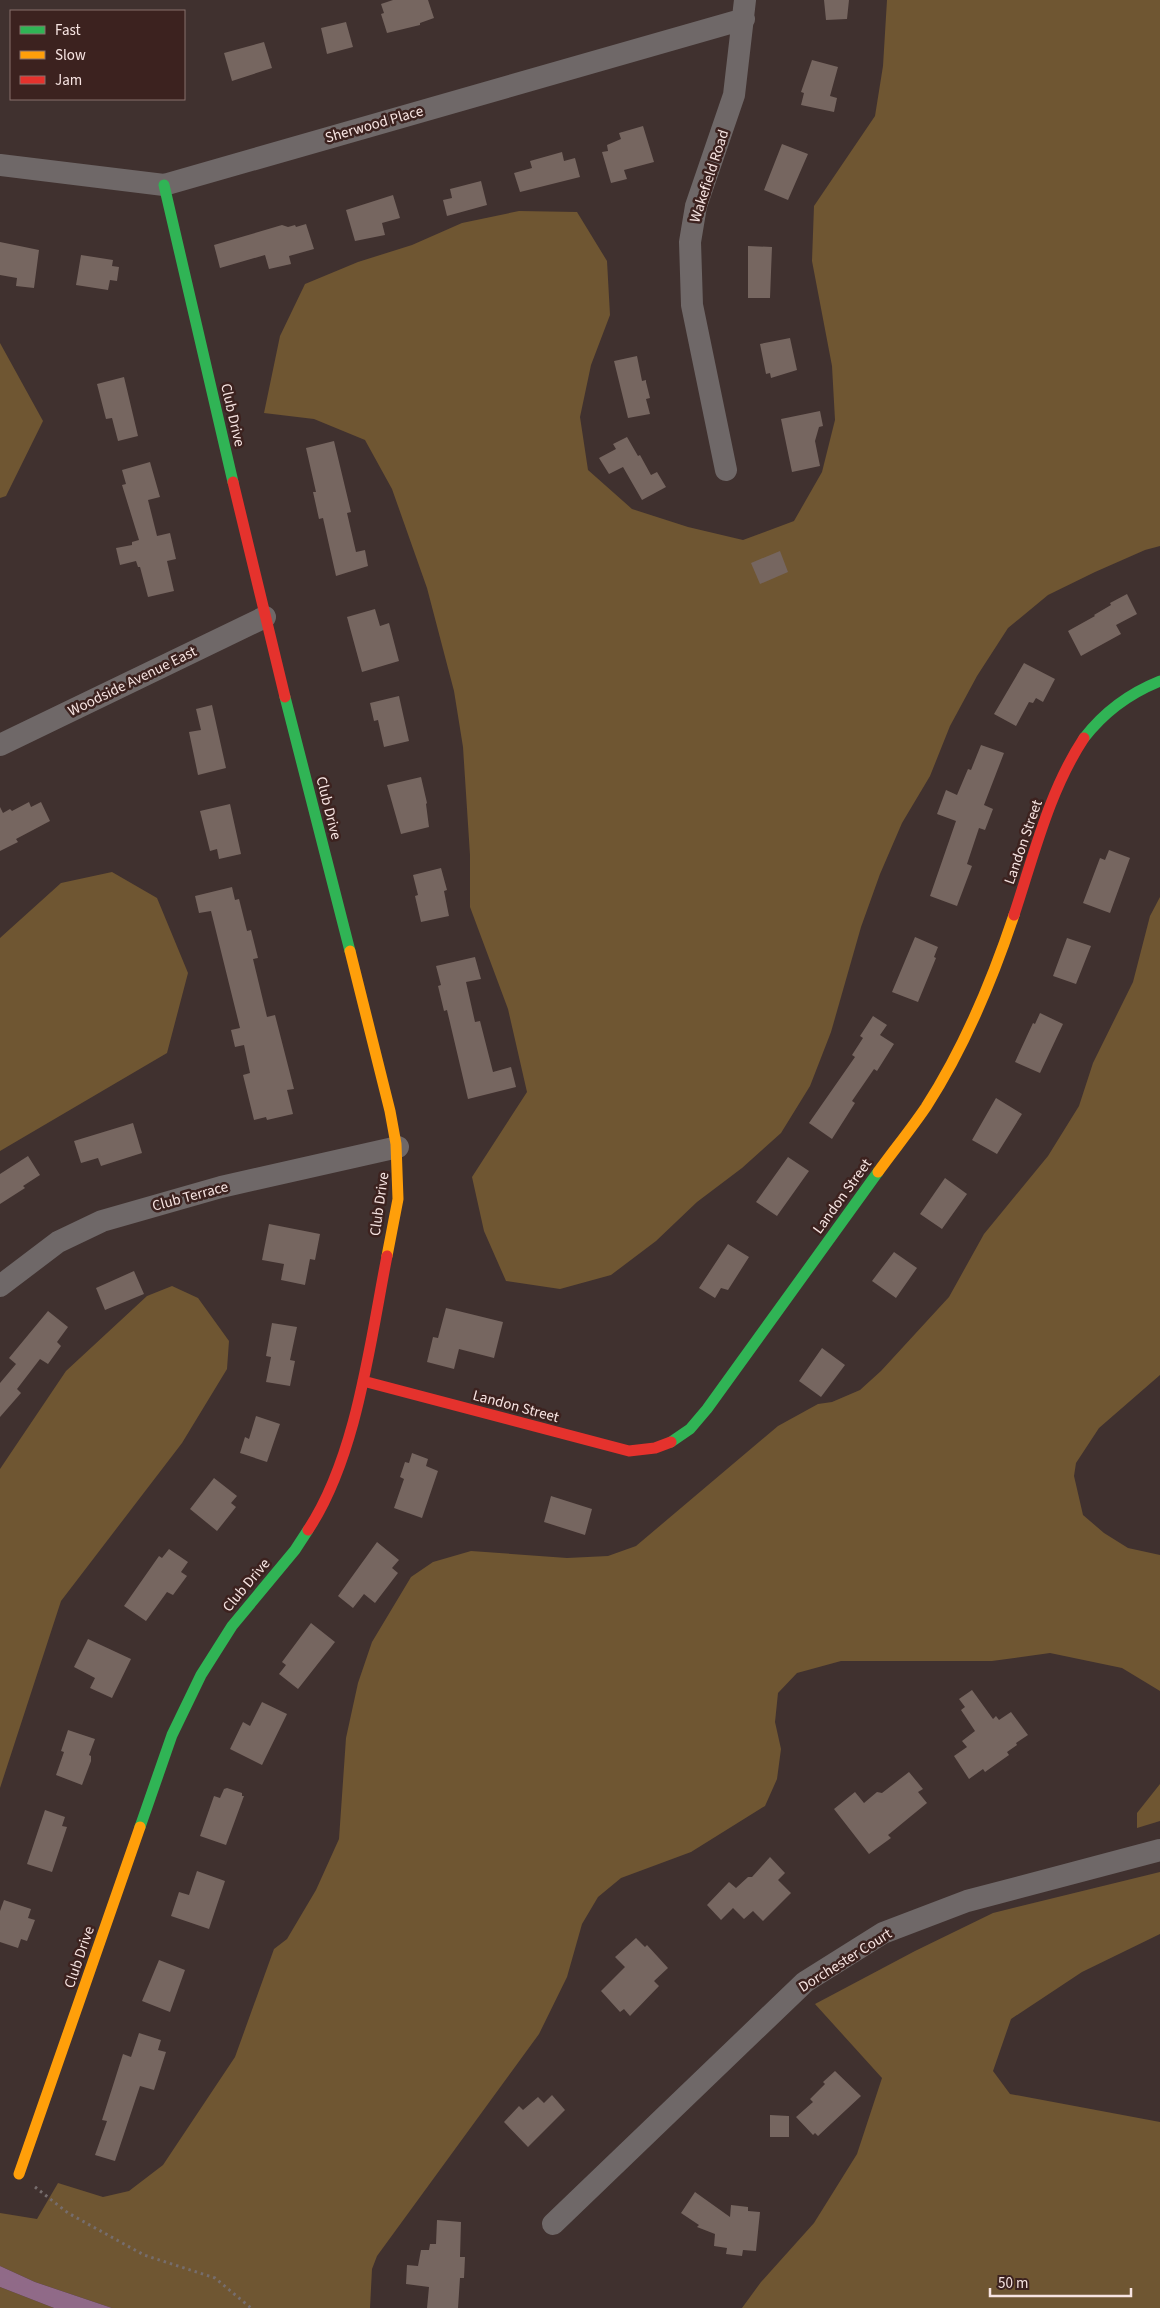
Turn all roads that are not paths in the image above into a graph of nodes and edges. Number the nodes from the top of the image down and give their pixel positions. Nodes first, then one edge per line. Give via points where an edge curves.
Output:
1 (744, 10) edge
2 (0, 165) edge
3 (164, 185) junction
4 (726, 470) dead end
5 (265, 617) junction
6 (1160, 681) edge
7 (0, 745) edge
8 (398, 1148) junction
9 (0, 1286) edge
10 (362, 1381) junction
11 (1160, 1850) edge
12 (19, 2174) road end
13 (552, 2224) dead end

1 - 3 street, Sherwood Place
1 - 4 street, Wakefield Road via 734,95 696,206 690,242 692,305
2 - 3 street, Sherwood Place
3 - 5 street, Club Drive
5 - 7 street, Woodside Avenue East
5 - 8 street, Club Drive
6 - 10 street, Landon Street via 1124,700 1085,737 1055,794 998,962 953,1060 926,1106 707,1409 684,1435 667,1446 629,1451
8 - 9 street, Club Terrace via 221,1187 102,1221 58,1242
8 - 10 street, Club Drive via 398,1199
10 - 12 street, Club Drive via 338,1472 320,1512 295,1550 232,1626 201,1675 172,1735
11 - 13 street, Dorchester Court via 967,1901 883,1932 805,1982

